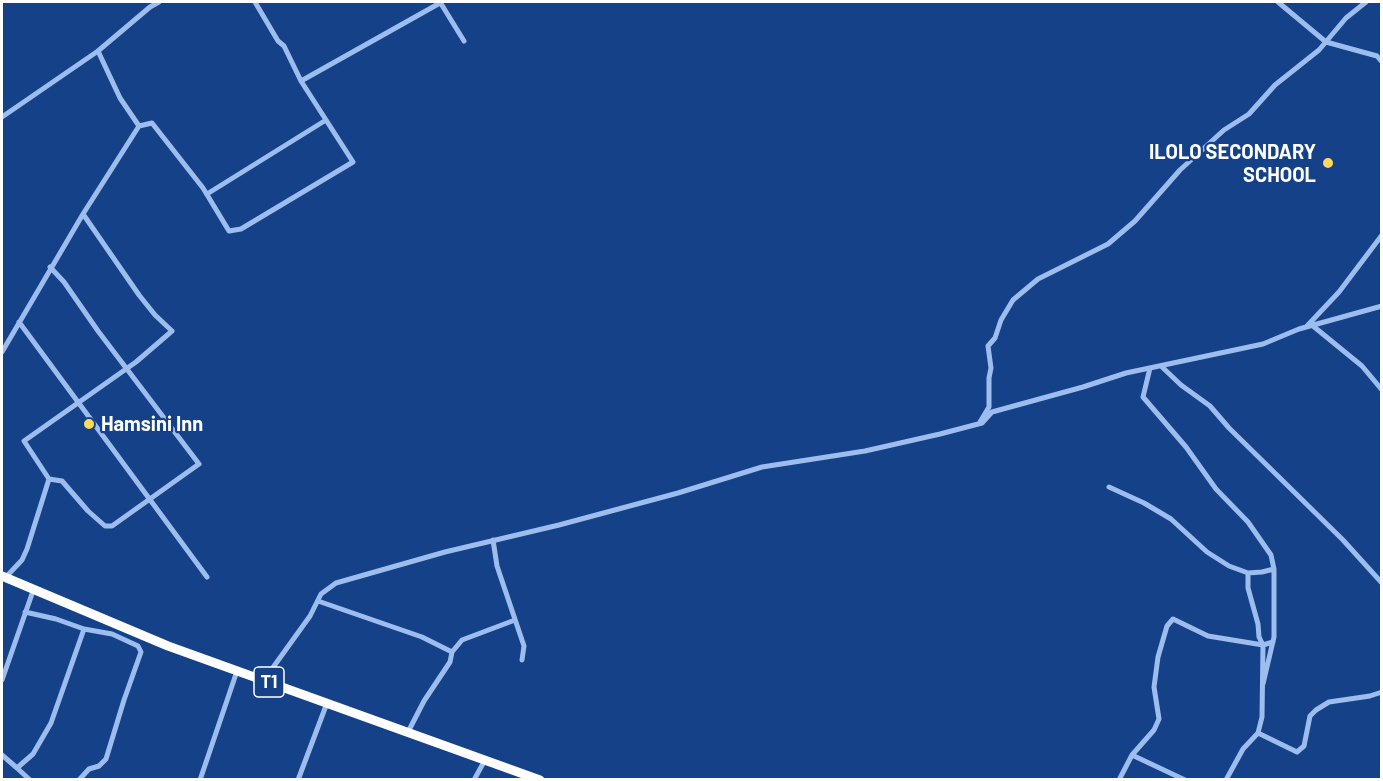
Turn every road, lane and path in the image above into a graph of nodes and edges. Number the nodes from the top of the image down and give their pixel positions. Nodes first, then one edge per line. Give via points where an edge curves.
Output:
1 (159, 2) edge
2 (255, 2) edge
3 (440, 2) edge
4 (1278, 2) edge
5 (1366, 2) edge
6 (464, 41) dead end
7 (1326, 42) junction
8 (98, 51) junction
9 (1382, 62) edge
10 (301, 81) junction
11 (2, 117) edge
12 (326, 120) junction
13 (139, 126) junction
14 (207, 194) junction
15 (83, 214) junction
16 (1382, 234) edge
17 (50, 267) junction
18 (1382, 306) edge
19 (19, 322) junction
20 (1310, 326) junction
21 (2, 352) edge
22 (1161, 366) junction
23 (1150, 368) junction
24 (126, 369) junction
25 (1382, 390) edge
26 (79, 402) junction
27 (979, 424) junction
28 (49, 478) junction
29 (1109, 487) dead end
30 (150, 500) junction
31 (493, 540) junction
32 (1274, 568) junction
33 (1248, 573) junction
34 (3, 577) edge
35 (207, 578) dead end
36 (1382, 583) edge
37 (33, 591) junction
38 (318, 601) junction
39 (25, 612) junction
40 (515, 620) junction
41 (84, 629) junction
42 (1273, 642) junction
43 (1263, 645) junction
44 (452, 652) junction
45 (522, 660) dead end
46 (237, 671) junction
47 (2, 680) edge
48 (264, 680) junction
49 (1263, 684) junction
50 (1382, 692) edge
51 (327, 703) junction
52 (408, 732) junction
53 (1258, 733) junction
54 (2, 755) edge
55 (1132, 755) junction
56 (485, 760) junction
57 (17, 768) junction
58 (30, 780) edge
59 (79, 780) edge
60 (200, 780) edge
61 (298, 780) edge
62 (474, 780) edge
63 (540, 780) edge
64 (1119, 780) edge
65 (1185, 780) edge
66 (1226, 780) edge

1 - 8 street
2 - 10 street
3 - 6 street
3 - 10 street
4 - 7 street
5 - 7 street
7 - 9 street via 1377,56
7 - 27 street via 1275,85 1249,114 1188,162 1135,221 1108,244 1038,279 1013,300 988,346 989,407
8 - 11 street
8 - 13 street via 120,98
10 - 12 street
12 - 14 street
12 - 14 street via 353,162 242,229 229,231
13 - 14 street via 152,123
13 - 15 street
15 - 17 street
15 - 24 street via 144,302 172,331
16 - 20 street
17 - 19 street
17 - 24 street
18 - 20 street
19 - 21 street
19 - 26 street
20 - 22 street via 1263,344
20 - 25 street via 1362,366
22 - 23 street
22 - 36 street via 1210,406
23 - 27 street via 992,412
23 - 32 street via 1143,397 1216,489 1262,539
24 - 26 street
24 - 30 street via 199,464
26 - 28 street via 24,441
26 - 30 street
27 - 31 street via 865,450 762,467 656,499
28 - 30 street via 62,481 105,526 112,526
28 - 34 street via 22,560
29 - 33 street via 1171,519 1207,552
30 - 35 street
31 - 38 street via 336,583
31 - 40 street via 497,566
32 - 33 street
32 - 42 street
33 - 43 street via 1248,588
34 - 37 highway, T1
37 - 39 street
37 - 46 highway, T1
38 - 44 street via 422,637
38 - 48 street via 291,646
39 - 41 street
39 - 47 street
40 - 44 street via 462,640
40 - 45 street via 524,646
41 - 57 street via 51,723 33,754
41 - 59 street via 112,634 138,646 141,652 106,759
42 - 43 street
42 - 49 street
43 - 49 street
43 - 55 street via 1208,636 1173,619 1167,626 1158,657 1154,687 1159,719
44 - 52 street via 450,662 423,701
46 - 48 highway, T1
46 - 60 street
48 - 51 highway, T1
49 - 53 street
50 - 53 street via 1329,702 1316,710 1310,716 1304,746 1297,752
51 - 52 highway, T1
51 - 61 street
52 - 56 highway, T1
53 - 66 street via 1243,749
54 - 57 street
55 - 64 street
55 - 65 street
56 - 62 street
56 - 63 highway, T1
57 - 58 street

